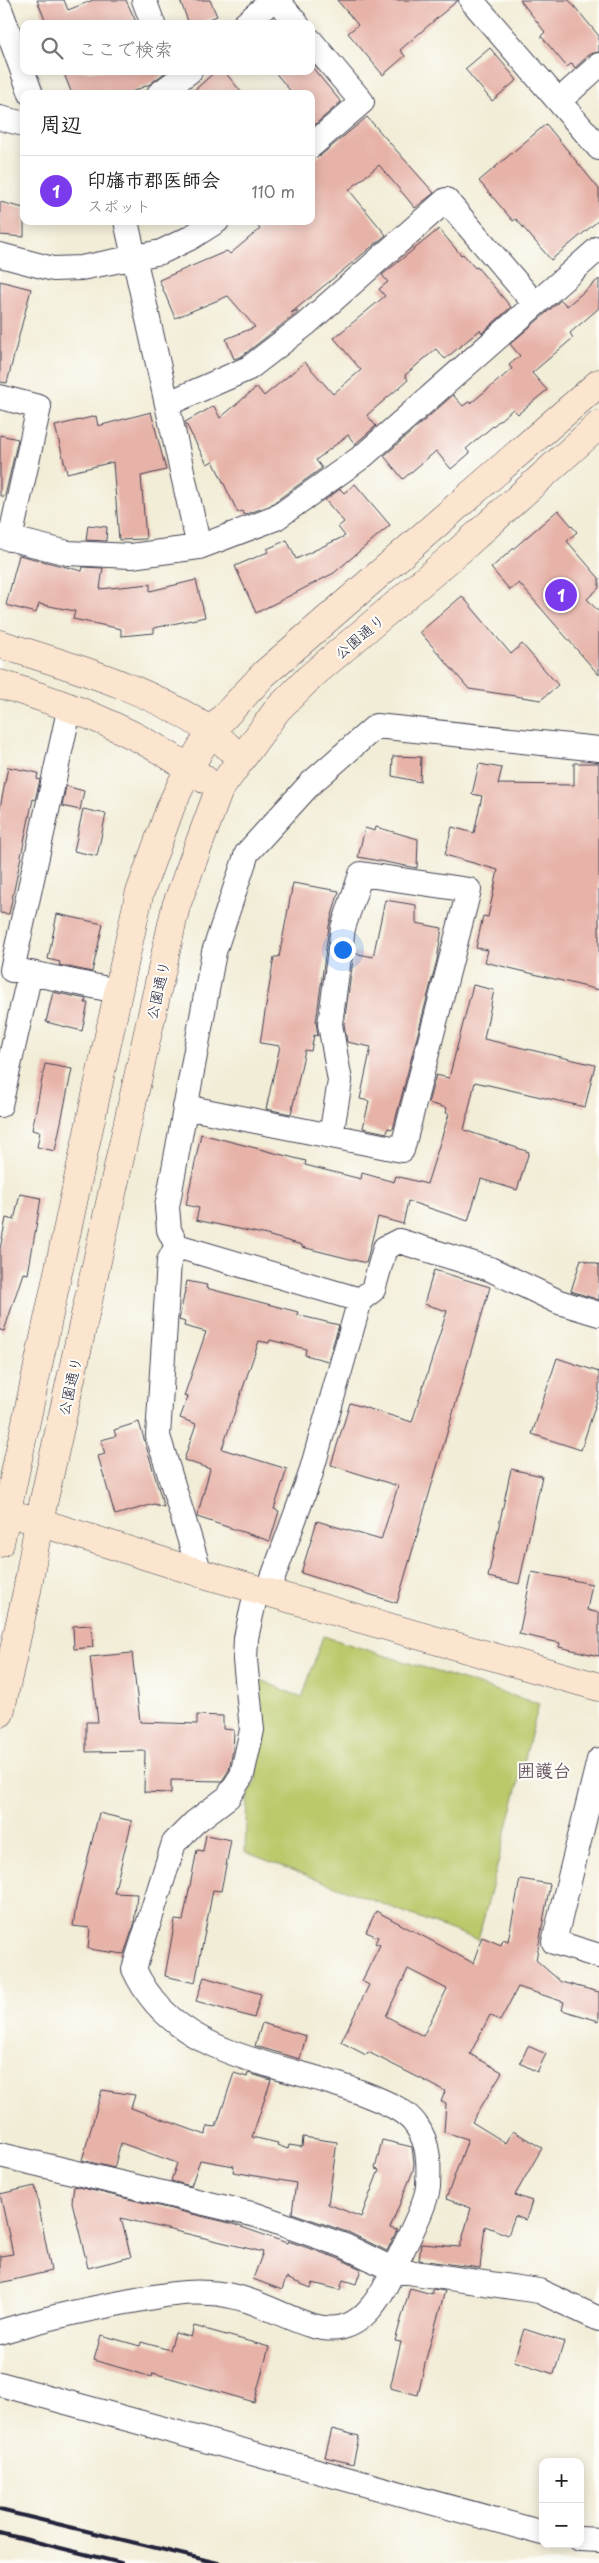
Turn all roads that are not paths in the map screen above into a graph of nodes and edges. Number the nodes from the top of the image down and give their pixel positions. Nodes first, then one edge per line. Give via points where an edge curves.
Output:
1 (144, 0) edge
2 (275, 0) edge
3 (474, 1) edge
4 (0, 9) edge
5 (152, 20) edge
6 (250, 20) edge
7 (292, 20) edge
8 (315, 46) edge
9 (20, 64) edge
10 (599, 66) edge
11 (24, 75) edge
12 (30, 90) edge
13 (558, 101) junction
14 (0, 118) edge
15 (20, 123) edge
16 (315, 143) edge
17 (599, 148) edge
18 (127, 225) edge
19 (211, 225) edge
20 (599, 248) edge
21 (0, 255) edge
22 (134, 257) junction
23 (535, 304) junction
24 (599, 383) edge
25 (0, 397) edge
26 (167, 404) junction
27 (598, 427) edge
28 (5, 538) edge
29 (199, 547) junction
30 (0, 644) edge
31 (0, 684) edge
32 (70, 706) junction
33 (211, 731) junction
34 (599, 749) edge
35 (241, 759) junction
36 (188, 768) junction
37 (219, 790) junction
38 (14, 970) edge
39 (117, 991) junction
40 (0, 1105) edge
41 (185, 1107) junction
42 (331, 1136) junction
43 (177, 1246) junction
44 (360, 1300) junction
45 (599, 1314) edge
46 (2, 1510) edge
47 (39, 1522) junction
48 (0, 1543) edge
49 (200, 1573) junction
50 (263, 1590) junction
51 (599, 1687) edge
52 (0, 1713) edge
53 (599, 1760) edge
54 (599, 1956) edge
55 (0, 2155) edge
56 (394, 2270) junction
57 (599, 2319) edge
58 (0, 2332) edge
59 (0, 2384) edge
60 (539, 2532) edge
61 (584, 2539) edge
62 (599, 2540) edge

1 - 5 street
2 - 6 street
2 - 7 street
3 - 13 street
4 - 9 street
8 - 16 street via 362,102
10 - 13 street
11 - 12 street
13 - 17 street
14 - 15 street
18 - 22 street
19 - 22 street via 161,252
20 - 23 street
21 - 22 street via 53,269 82,268
22 - 26 street
23 - 26 street via 446,200 306,324 249,368
23 - 29 street via 363,456 310,495 276,518
24 - 33 street via 264,674
25 - 28 street via 39,407
26 - 29 street
27 - 35 street, 公園通り via 310,677 277,710
28 - 29 street via 68,553 130,556
30 - 33 street via 108,679 168,705
31 - 32 street
32 - 36 street via 141,738
32 - 38 street
33 - 35 street
33 - 36 street
34 - 41 street via 376,726 310,784 247,853 214,952
35 - 37 street, 公園通り
36 - 37 street
36 - 39 street via 139,896
37 - 47 street, 公園通り via 176,906
38 - 39 street
38 - 40 street
39 - 46 street
41 - 42 street
41 - 43 street via 167,1207 170,1230
42 - 42 street via 340,1081 330,1024 343,928 361,874 469,890 402,1150
43 - 44 street
43 - 49 street via 168,1262 158,1436
44 - 45 street via 373,1290 385,1248 399,1241 490,1268 559,1302
44 - 50 street via 310,1476
46 - 47 street
46 - 48 street
47 - 49 street
47 - 52 street, 公園通り
49 - 50 street
50 - 51 street
50 - 56 street via 246,1638 252,1730 242,1775 228,1797 174,1843 134,1969 143,1988 170,2018 186,2030 232,2054 358,2091 395,2107 416,2124 427,2146 427,2192
53 - 54 street via 554,1942
55 - 56 street via 256,2215 345,2246
56 - 57 street via 539,2291
56 - 58 street via 365,2316 332,2330 310,2327 236,2295 180,2292 49,2316
59 - 60 street
61 - 62 street

